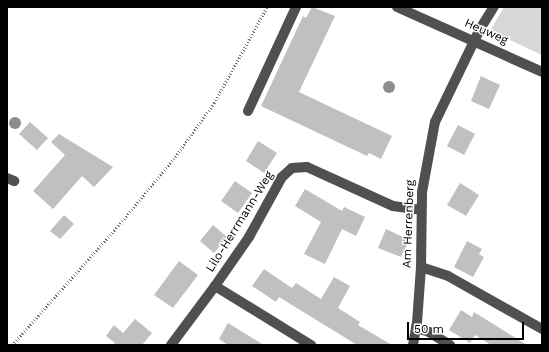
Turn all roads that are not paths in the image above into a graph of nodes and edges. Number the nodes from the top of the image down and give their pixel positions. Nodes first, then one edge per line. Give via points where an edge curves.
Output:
1 (296, 7) edge
2 (397, 7) edge
3 (494, 7) edge
4 (474, 42) junction
5 (542, 72) edge
6 (248, 111) dead end
7 (421, 210) junction
8 (421, 267) junction
9 (215, 286) junction
10 (416, 328) junction
11 (542, 330) edge
12 (171, 345) edge
13 (311, 345) edge
14 (413, 345) edge
15 (450, 345) edge

1 - 6 street
2 - 4 street, Heuweg
3 - 4 street, Am Herrenberg
4 - 5 street, Heuweg
4 - 7 street, Am Herrenberg via 435,122 425,169
7 - 8 street, Am Herrenberg
7 - 9 street, Lilo-Herrmann-Weg via 393,206 307,168 292,168 282,177 249,237
8 - 10 street, Am Herrenberg
8 - 11 street via 448,276
9 - 12 street, Lilo-Herrmann-Weg
9 - 13 street, Lilo-Herrmann-Weg
10 - 14 street, Am Herrenberg
10 - 15 street via 429,332

